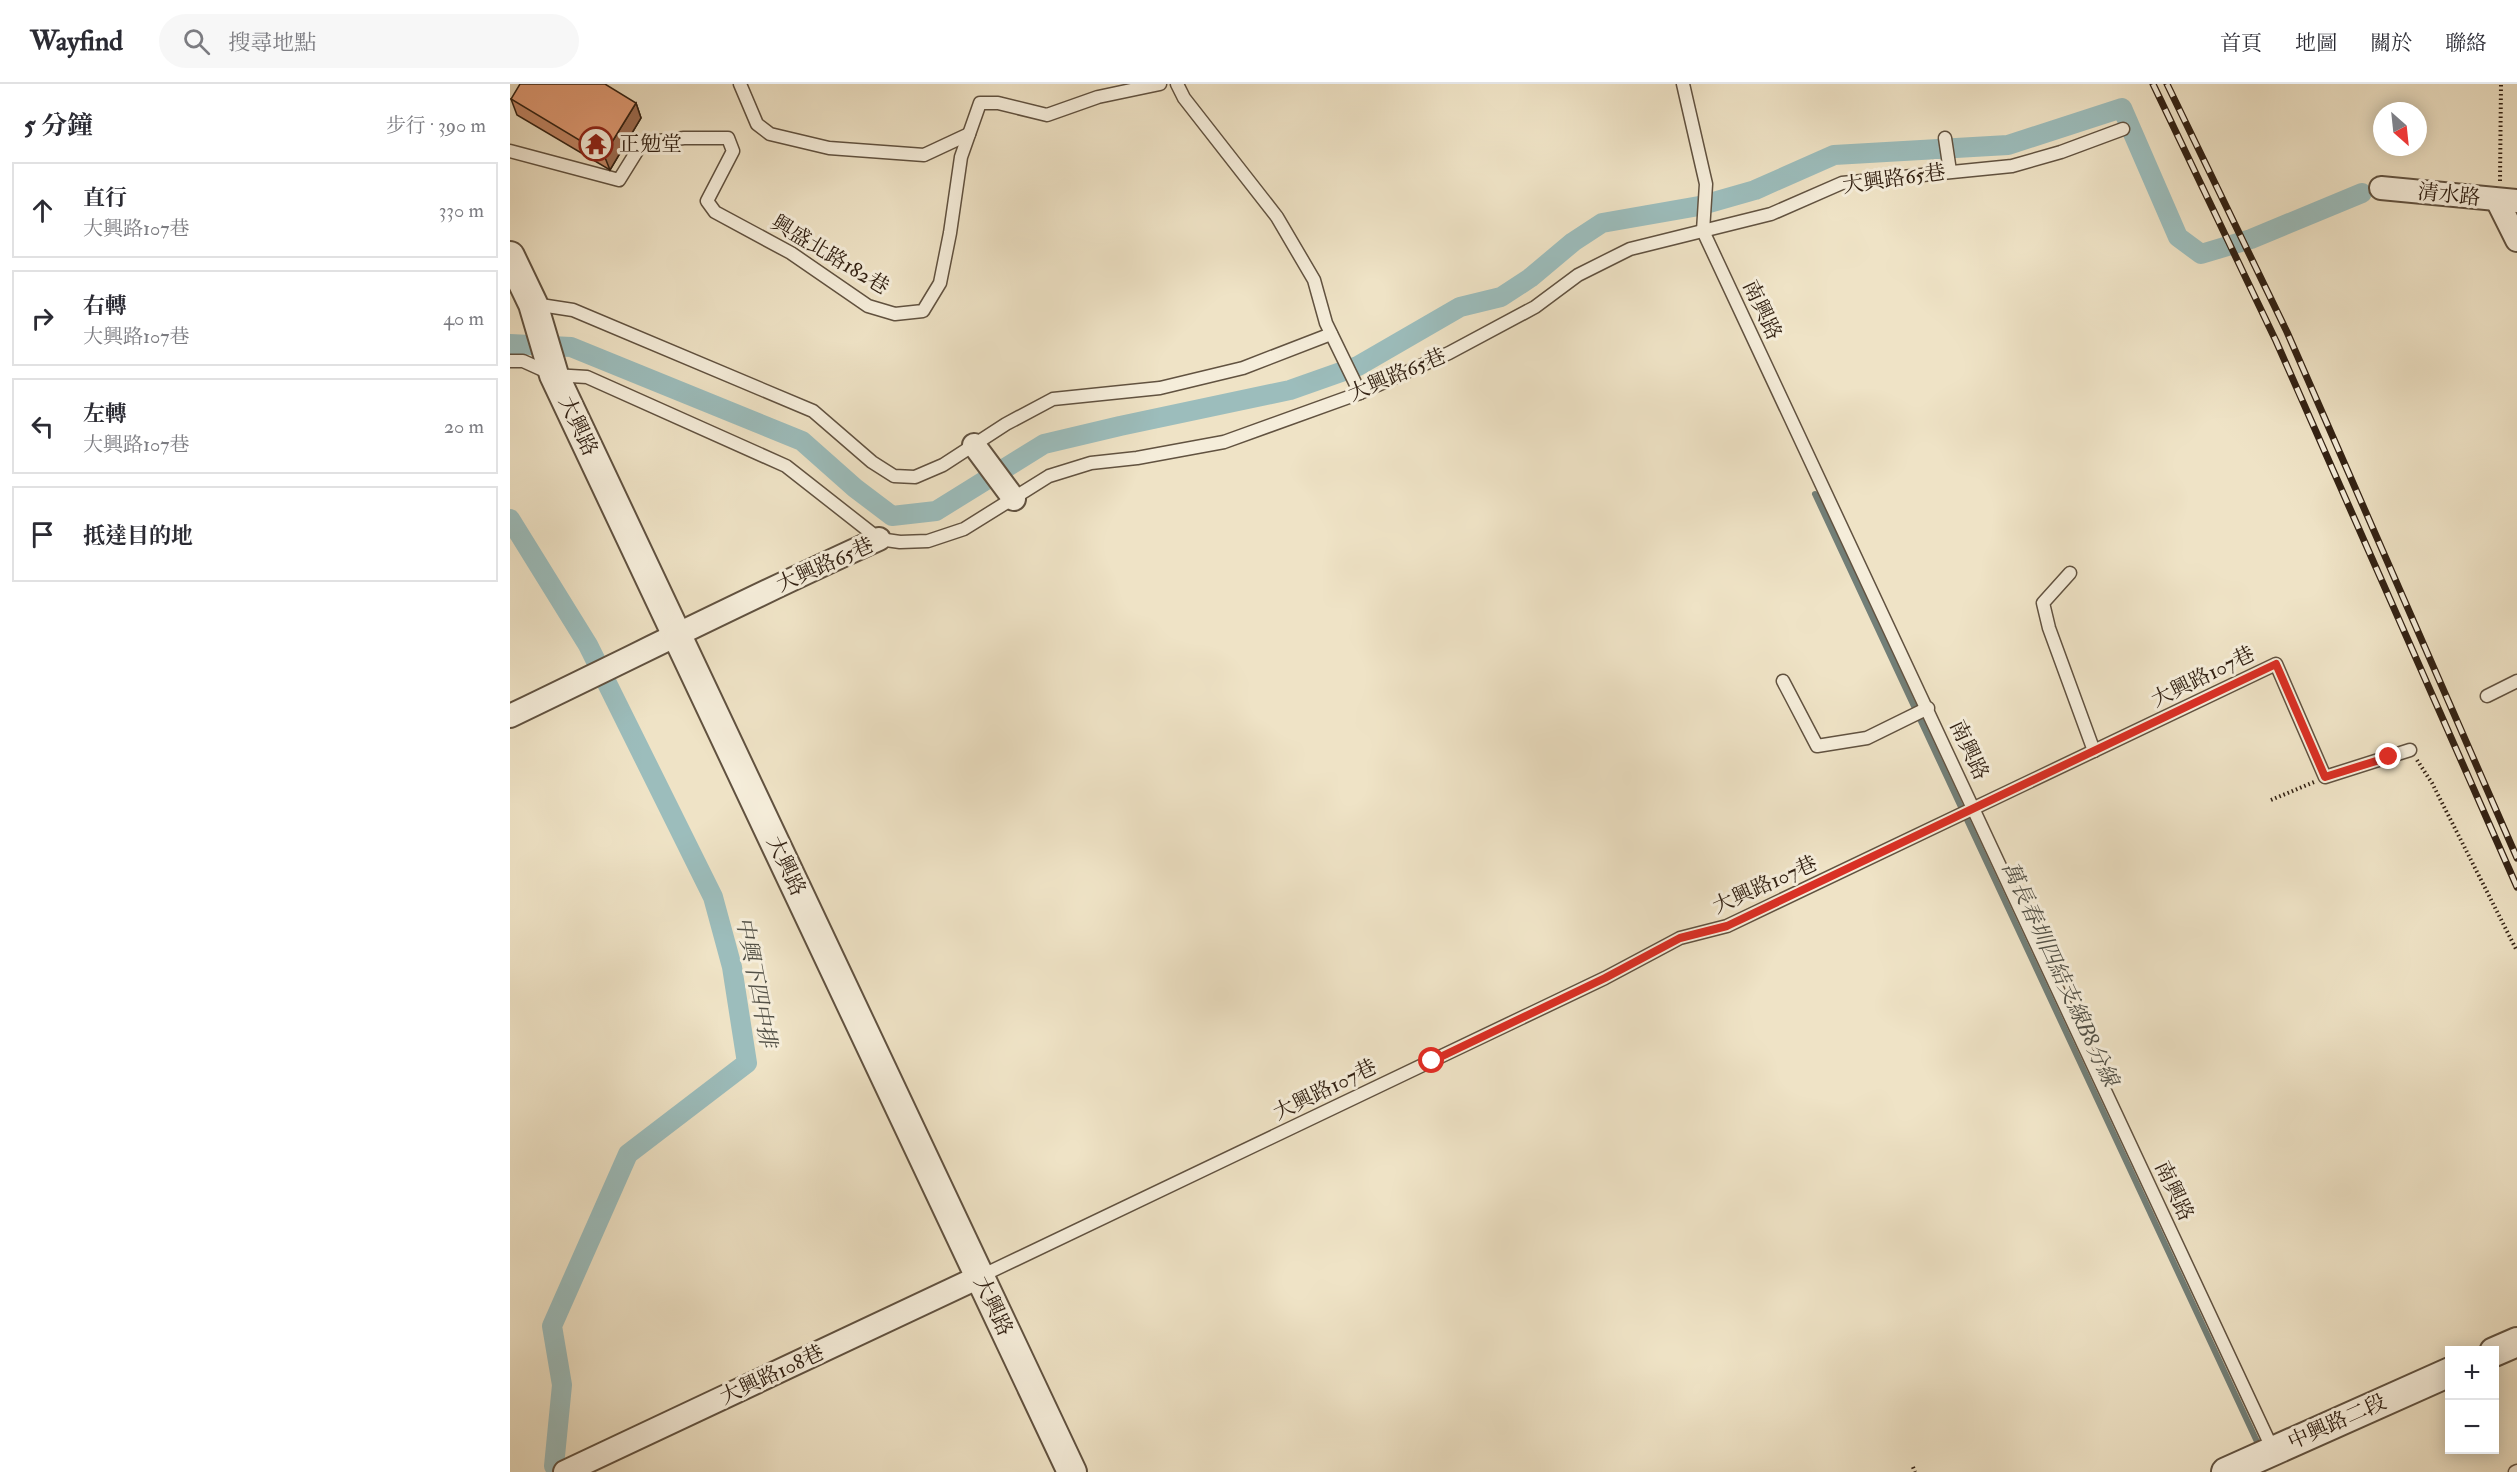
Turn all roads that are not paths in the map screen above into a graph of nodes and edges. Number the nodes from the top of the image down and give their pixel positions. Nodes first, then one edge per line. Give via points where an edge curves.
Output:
1 (740, 84) edge
2 (1160, 84) edge
3 (1177, 84) edge
4 (1683, 84) edge
5 (2123, 129) dead end
6 (969, 134) junction
7 (1945, 138) dead end
8 (510, 151) edge
9 (1950, 171) junction
10 (2381, 188) dead end
11 (2507, 201) edge
12 (1703, 231) junction
13 (2517, 240) edge
14 (510, 256) edge
15 (533, 304) junction
16 (1334, 340) junction
17 (510, 361) edge
18 (554, 375) junction
19 (1357, 388) junction
20 (974, 445) junction
21 (1014, 499) junction
22 (879, 539) junction
23 (2070, 573) dead end
24 (676, 633) junction
25 (1783, 681) dead end
26 (2517, 681) edge
27 (2487, 696) dead end
28 (1928, 708) junction
29 (510, 716) edge
30 (2410, 750) road end
31 (2094, 751) junction
32 (1975, 809) junction
33 (979, 1277) junction
34 (2517, 1342) edge
35 (2499, 1350) edge
36 (2445, 1374) edge
37 (2273, 1450) junction
38 (565, 1472) edge
39 (1072, 1472) edge
40 (2226, 1472) edge

1 - 6 lane via 757,124 770,134 829,147 924,155
2 - 6 lane, 興盛北路182巷 via 1098,97 1047,116 998,103 980,103
3 - 16 lane via 1277,217 1314,280
4 - 12 lane via 1706,184
5 - 9 lane, 大興路65巷 via 2012,166
6 - 8 lane, 興盛北路182巷 via 961,157 940,284 922,311 895,314 868,306 791,253 715,212 708,201 733,151 728,138 642,143 619,180
7 - 9 lane
9 - 12 lane, 大興路65巷 via 1842,183 1771,214
10 - 11 street, 清水路
11 - 13 street
12 - 19 lane, 大興路65巷 via 1630,249 1578,276 1536,307 1458,348
12 - 28 lane, 南興路
14 - 15 street, 大興路
15 - 18 street, 大興路
15 - 20 lane via 573,310 813,411 894,476 925,474
16 - 19 lane
16 - 20 lane via 1170,385 1053,399
17 - 18 lane via 523,361
18 - 22 lane via 586,377 786,466
18 - 24 street, 大興路
19 - 21 lane, 大興路65巷 via 1224,442 1091,463 1049,476
20 - 21 street
21 - 22 lane, 大興路65巷 via 964,529 928,542
22 - 24 street, 大興路65巷
23 - 31 lane via 2043,603
24 - 29 street, 大興路65巷
24 - 33 street, 大興路
25 - 28 lane via 1817,746 1867,738
26 - 27 lane
28 - 32 lane, 南興路
30 - 31 lane, 大興路107巷 via 2325,777 2276,664
31 - 32 lane, 大興路107巷
32 - 33 lane, 大興路107巷 via 1727,926 1680,938 1605,978
32 - 37 lane, 南興路
33 - 38 street, 大興路108巷
33 - 39 street, 大興路
34 - 35 street
36 - 37 street, 中興路二段
37 - 40 street, 中興路二段

